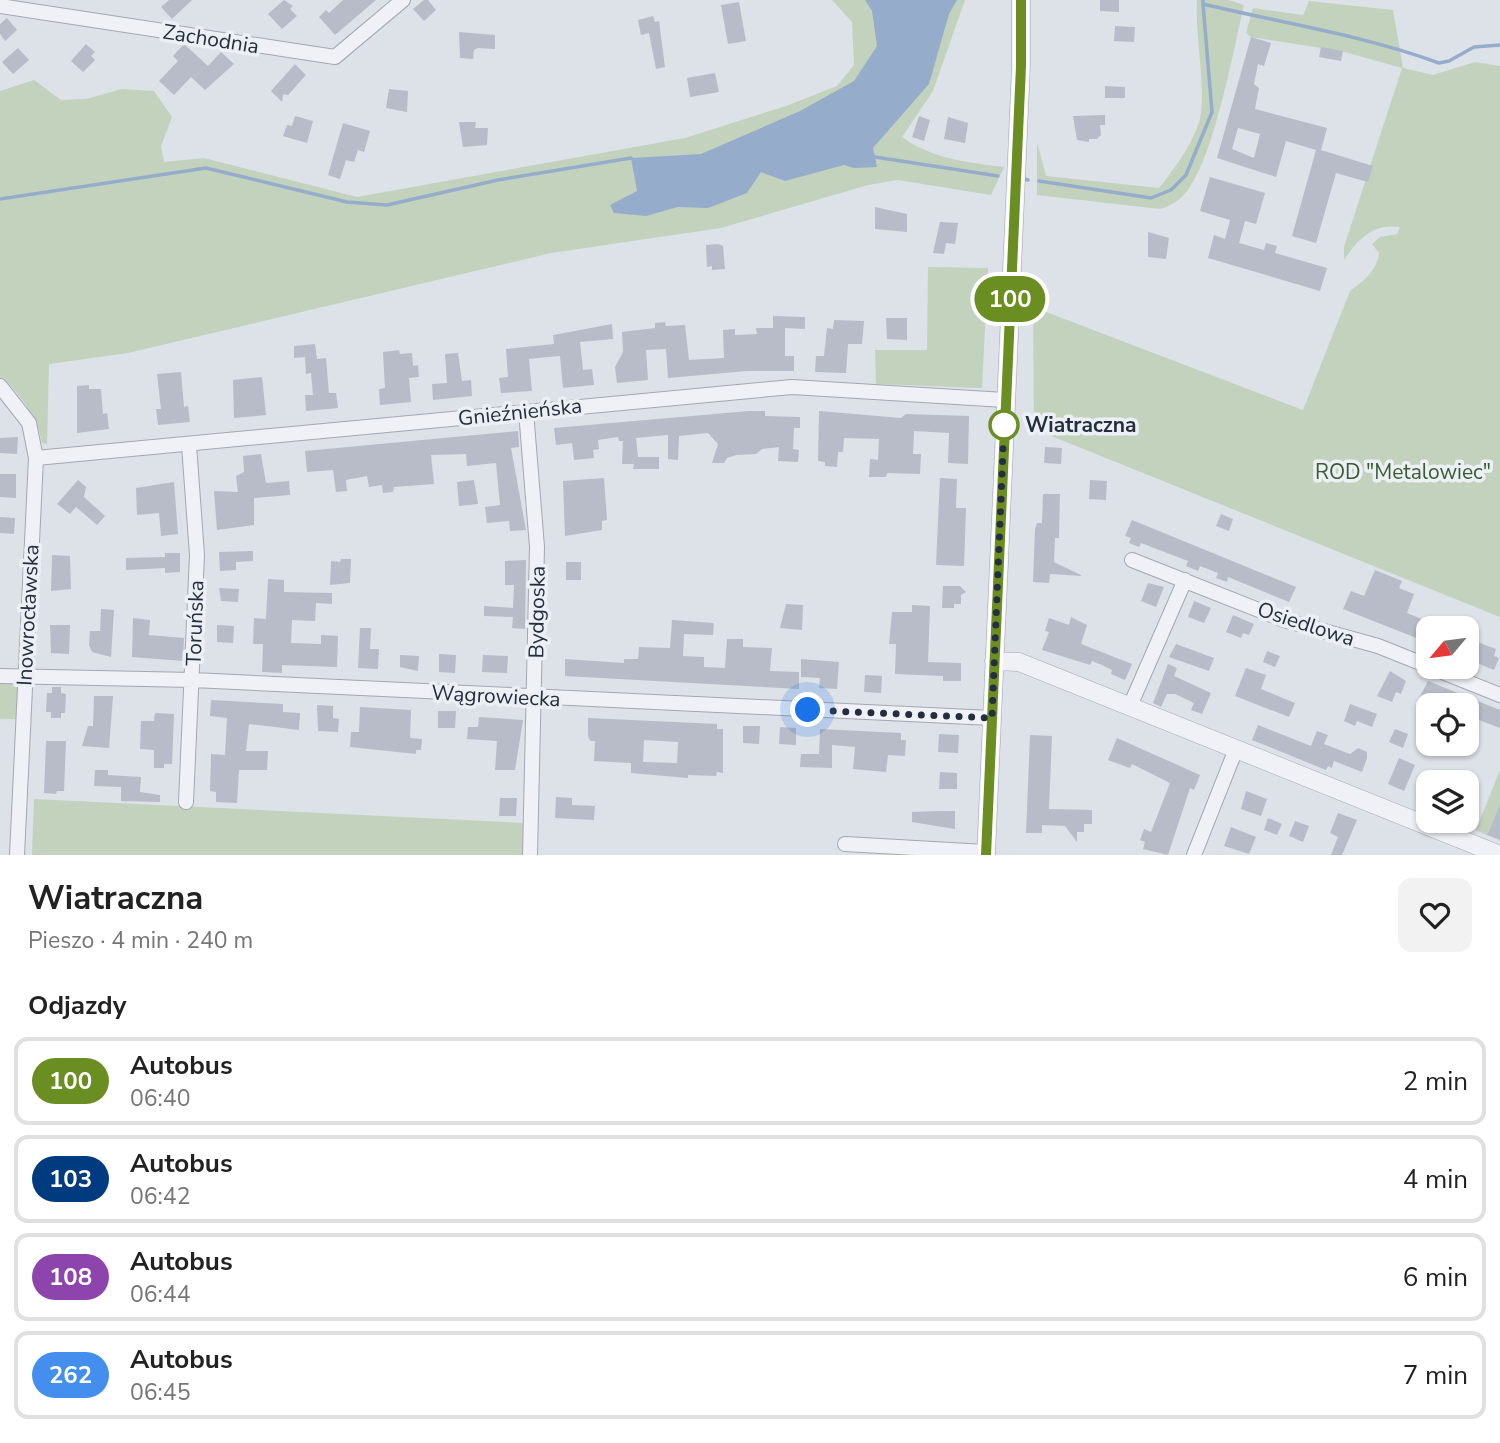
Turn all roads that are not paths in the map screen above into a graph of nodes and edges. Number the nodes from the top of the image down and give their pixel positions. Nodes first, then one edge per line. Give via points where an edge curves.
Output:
1 (402, 0) edge
2 (1021, 0) edge
3 (0, 6) edge
4 (0, 386) edge
5 (1005, 400) junction
6 (526, 411) junction
7 (189, 445) junction
8 (36, 458) junction
9 (1132, 560) dead end
10 (1185, 580) junction
11 (994, 661) junction
12 (1416, 661) edge
13 (0, 676) edge
14 (24, 678) junction
15 (1461, 679) edge
16 (192, 680) junction
17 (1500, 695) edge
18 (535, 698) junction
19 (1130, 706) junction
20 (992, 718) junction
21 (1236, 749) junction
22 (186, 802) dead end
23 (845, 844) dead end
24 (986, 854) edge
25 (17, 855) edge
26 (530, 855) edge
27 (1194, 855) edge
28 (1500, 855) edge

1 - 3 street, Zachodnia via 335,57
2 - 5 street
4 - 8 street, Inowrocławska via 29,423
5 - 6 street, Gnieźnieńska via 792,387
5 - 11 street
6 - 7 street, Gnieźnieńska
6 - 18 street, Bydgoska via 537,547
7 - 8 street, Gnieźnieńska
7 - 16 street, Toruńska via 198,555
8 - 14 street, Inowrocławska
9 - 10 street, Osiedlowa
10 - 12 street, Osiedlowa via 1284,620
10 - 19 street
11 - 19 street via 1019,662
11 - 20 street
13 - 14 street, Wągrowiecka
14 - 16 street, Wągrowiecka
14 - 25 street, Inowrocławska
15 - 17 street, Osiedlowa
16 - 18 street, Wągrowiecka
16 - 22 street, Toruńska
18 - 20 street, Wągrowiecka
18 - 26 street, Bydgoska
19 - 21 street
20 - 24 street
21 - 27 street
21 - 28 street
23 - 24 street

